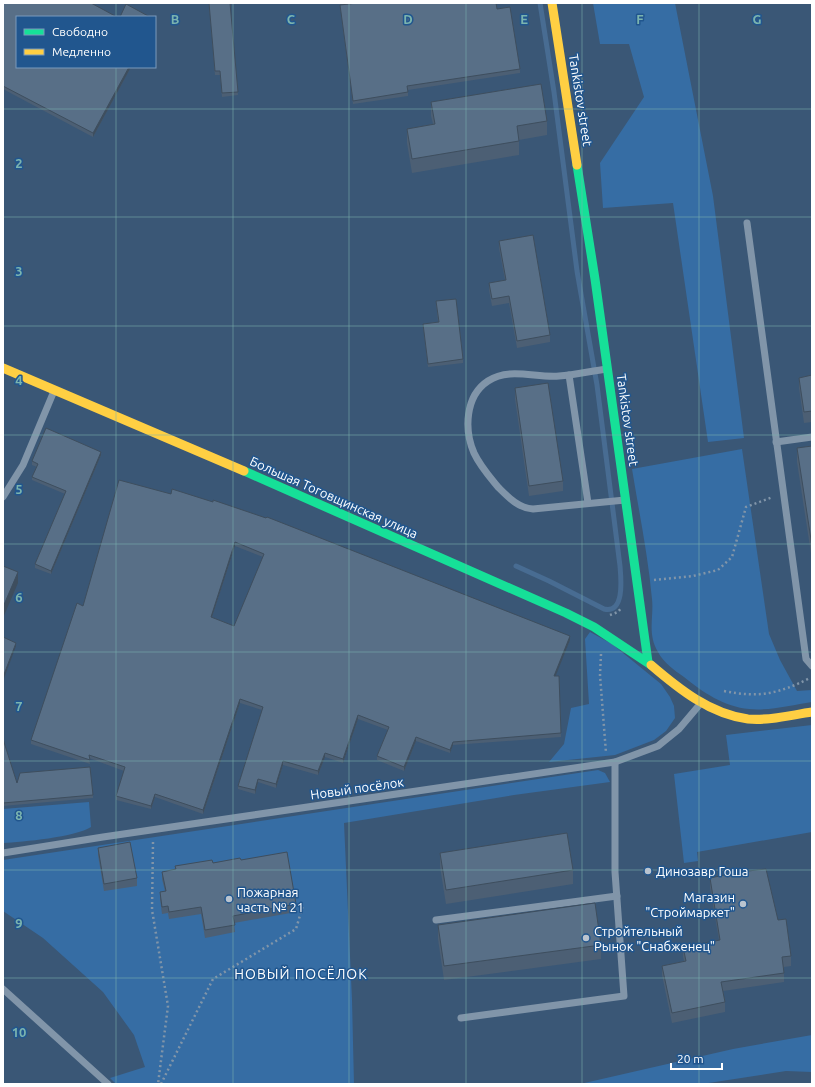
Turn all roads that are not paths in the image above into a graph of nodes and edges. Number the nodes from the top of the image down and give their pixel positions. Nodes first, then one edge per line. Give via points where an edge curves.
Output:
1 (552, 3) edge
2 (747, 223) dead end
3 (3, 368) edge
4 (607, 369) junction
5 (569, 374) junction
6 (54, 391) junction
7 (812, 437) edge
8 (776, 442) junction
9 (3, 497) edge
10 (625, 500) junction
11 (588, 503) junction
12 (648, 662) junction
13 (812, 666) edge
14 (701, 702) junction
15 (812, 712) edge
16 (615, 762) junction
17 (3, 853) edge
18 (617, 896) junction
19 (436, 920) dead end
20 (3, 989) edge
21 (461, 1018) dead end
22 (108, 1084) edge

1 - 4 street, Tankistov street via 570,109
2 - 8 lane
3 - 6 street, Большая Тоговщинская улица
4 - 5 lane
4 - 10 street, Tankistov street
5 - 11 lane
5 - 11 lane via 515,374 489,380 472,399 468,432 474,452 485,472 507,496 524,508
6 - 9 lane via 23,464
6 - 12 street, Большая Тоговщинская улица via 220,460 566,613 594,627
7 - 8 lane
8 - 13 lane via 806,659
10 - 11 lane
10 - 12 street, Tankistov street
12 - 14 street via 677,687
14 - 15 street via 730,715 749,719 769,719
14 - 16 lane, Новый посёлок via 680,729 658,746
16 - 17 lane, Новый посёлок
16 - 18 lane
18 - 19 lane
18 - 21 lane via 624,996
20 - 22 lane

